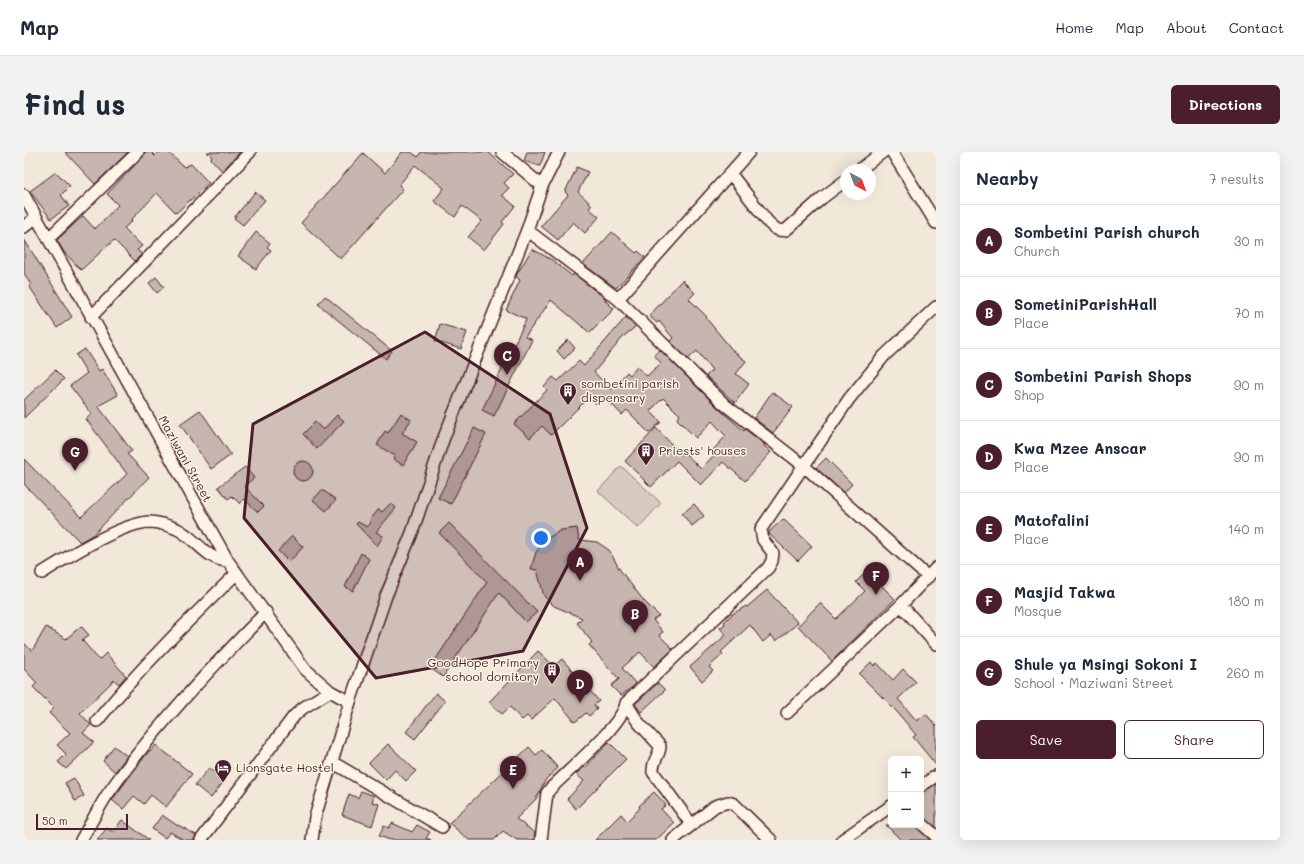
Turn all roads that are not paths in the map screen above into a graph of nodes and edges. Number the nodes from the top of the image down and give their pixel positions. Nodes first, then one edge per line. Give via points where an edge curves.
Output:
1 (138, 152) edge
2 (250, 152) edge
3 (502, 152) edge
4 (559, 152) edge
5 (734, 152) edge
6 (749, 152) edge
7 (883, 152) edge
8 (892, 152) edge
9 (739, 162) junction
10 (867, 164) edge
11 (730, 173) junction
12 (840, 184) edge
13 (542, 186) junction
14 (26, 200) edge
15 (36, 217) junction
16 (936, 223) edge
17 (24, 227) edge
18 (527, 230) junction
19 (49, 238) junction
20 (618, 299) junction
21 (936, 307) edge
22 (91, 317) junction
23 (804, 466) junction
24 (228, 561) junction
25 (936, 568) edge
26 (42, 573) dead end
27 (237, 573) junction
28 (928, 576) junction
29 (900, 605) junction
30 (266, 612) junction
31 (936, 644) edge
32 (330, 691) junction
33 (350, 702) junction
34 (626, 703) junction
35 (787, 713) dead end
36 (97, 721) dead end
37 (332, 762) junction
38 (936, 776) edge
39 (924, 784) edge
40 (888, 808) edge
41 (690, 825) junction
42 (924, 826) edge
43 (442, 827) dead end
44 (936, 836) edge
45 (81, 840) edge
46 (201, 840) edge
47 (312, 840) edge
48 (541, 840) edge
49 (673, 840) edge
50 (771, 840) edge
51 (842, 840) edge

1 - 19 street
2 - 22 street
3 - 13 street
4 - 13 street
5 - 9 street
6 - 9 street
7 - 10 street
8 - 16 street
9 - 11 street
11 - 12 street via 768,222 781,231 786,230
11 - 20 street
13 - 18 street
14 - 15 street, Maziwani Street
15 - 17 street
15 - 19 street, Maziwani Street
18 - 20 street
18 - 33 street via 444,440
19 - 22 street, Maziwani Street
20 - 23 street via 719,398
21 - 23 street via 884,356 849,399
22 - 24 street, Maziwani Street
23 - 28 street
23 - 34 street via 761,529 763,540 773,554 768,568
24 - 26 street via 209,556 177,530 150,522 126,528 83,547
24 - 27 street, Maziwani Street
25 - 28 street
27 - 30 street, Maziwani Street
27 - 36 street via 174,635 122,690
28 - 29 street
29 - 31 street
29 - 35 street
30 - 32 street, Maziwani Street via 305,669
30 - 45 street via 219,660 132,762 106,797
32 - 33 street, Maziwani Street
32 - 46 street via 294,716
33 - 37 street
34 - 41 street via 638,722 660,746 660,751 652,763 653,772
34 - 48 street via 625,709 609,730 547,793
37 - 43 street
37 - 47 street via 315,817
38 - 39 street
40 - 51 street
41 - 49 street
41 - 50 street via 715,806 728,802 734,804
42 - 44 street

